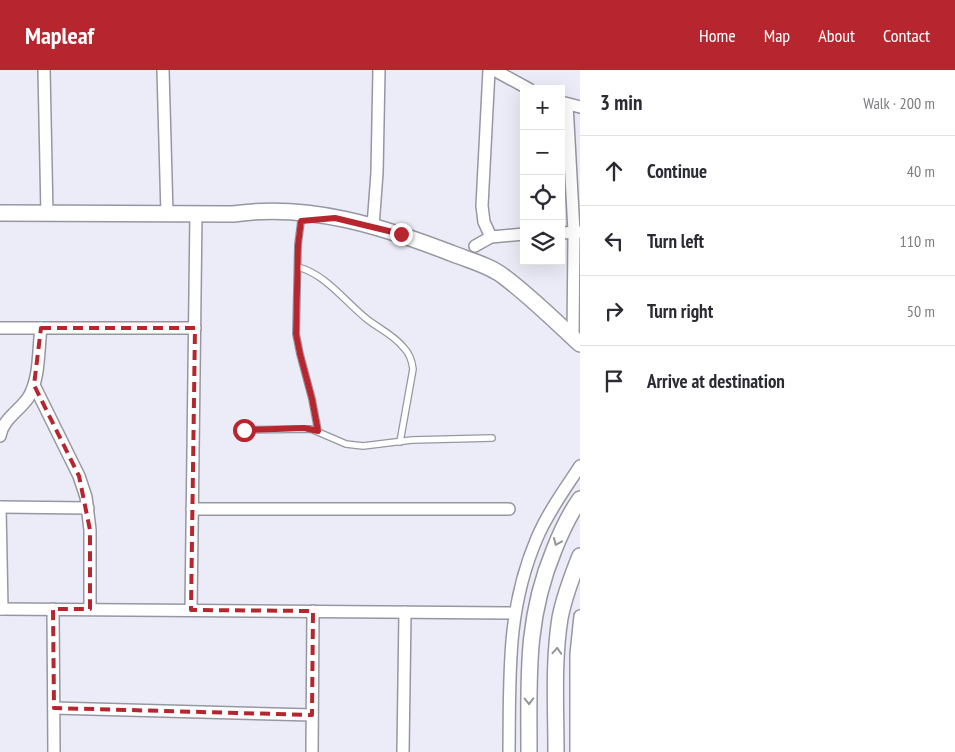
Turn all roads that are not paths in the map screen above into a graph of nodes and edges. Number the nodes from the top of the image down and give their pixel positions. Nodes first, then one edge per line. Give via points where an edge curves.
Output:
1 (44, 70) edge
2 (162, 70) edge
3 (379, 70) edge
4 (489, 70) edge
5 (494, 70) edge
6 (522, 85) edge
7 (565, 103) edge
8 (580, 107) edge
9 (565, 113) edge
10 (0, 213) edge
11 (47, 214) junction
12 (167, 214) junction
13 (196, 214) junction
14 (233, 214) junction
15 (335, 218) junction
16 (301, 221) junction
17 (373, 226) junction
18 (577, 232) edge
19 (520, 234) edge
20 (491, 237) junction
21 (475, 246) dead end
22 (298, 267) junction
23 (0, 328) edge
24 (41, 328) junction
25 (195, 328) junction
26 (576, 341) edge
27 (34, 386) junction
28 (2, 424) edge
29 (244, 430) dead end
30 (318, 431) junction
31 (0, 436) edge
32 (492, 438) dead end
33 (400, 442) junction
34 (580, 466) edge
35 (580, 499) edge
36 (0, 507) edge
37 (88, 508) junction
38 (192, 509) junction
39 (509, 509) dead end
40 (580, 556) edge
41 (1, 609) edge
42 (53, 609) junction
43 (90, 610) junction
44 (191, 610) junction
45 (313, 612) junction
46 (405, 612) junction
47 (514, 613) junction
48 (580, 616) edge
49 (54, 708) junction
50 (312, 716) junction
51 (54, 752) edge
52 (312, 752) edge
53 (403, 752) edge
54 (509, 752) edge
55 (529, 752) edge
56 (556, 752) edge
57 (576, 752) edge

1 - 11 street
2 - 12 street
3 - 17 street
4 - 20 street via 482,206
5 - 6 street
7 - 8 street
9 - 18 street
10 - 11 street
11 - 12 street
12 - 13 street
13 - 14 street
13 - 25 street
14 - 15 street via 284,210
14 - 16 street
15 - 16 street
15 - 17 street
16 - 22 lane
17 - 26 street via 502,274
18 - 26 street
19 - 20 street
20 - 21 street
22 - 30 lane via 297,339
22 - 33 lane via 323,279 367,319 397,340 408,353 413,369
23 - 24 street
24 - 25 street
24 - 27 street
25 - 38 street
27 - 28 street via 23,404
27 - 37 street via 79,476
28 - 31 street
29 - 30 lane via 304,428
30 - 33 lane via 354,446
32 - 33 lane
34 - 47 street via 537,537
35 -> 55 street via 560,535 538,595 529,657
36 - 37 street
36 - 41 street
37 - 43 street
38 - 39 street
38 - 44 street
56 -> 40 street via 560,617
41 - 42 street
42 - 43 street
42 - 49 street
43 - 44 street
44 - 45 street
45 - 46 street
45 - 50 street
46 - 47 street
46 - 53 street
47 - 54 street
48 - 57 street via 576,654
49 - 50 street
49 - 51 street
50 - 52 street

